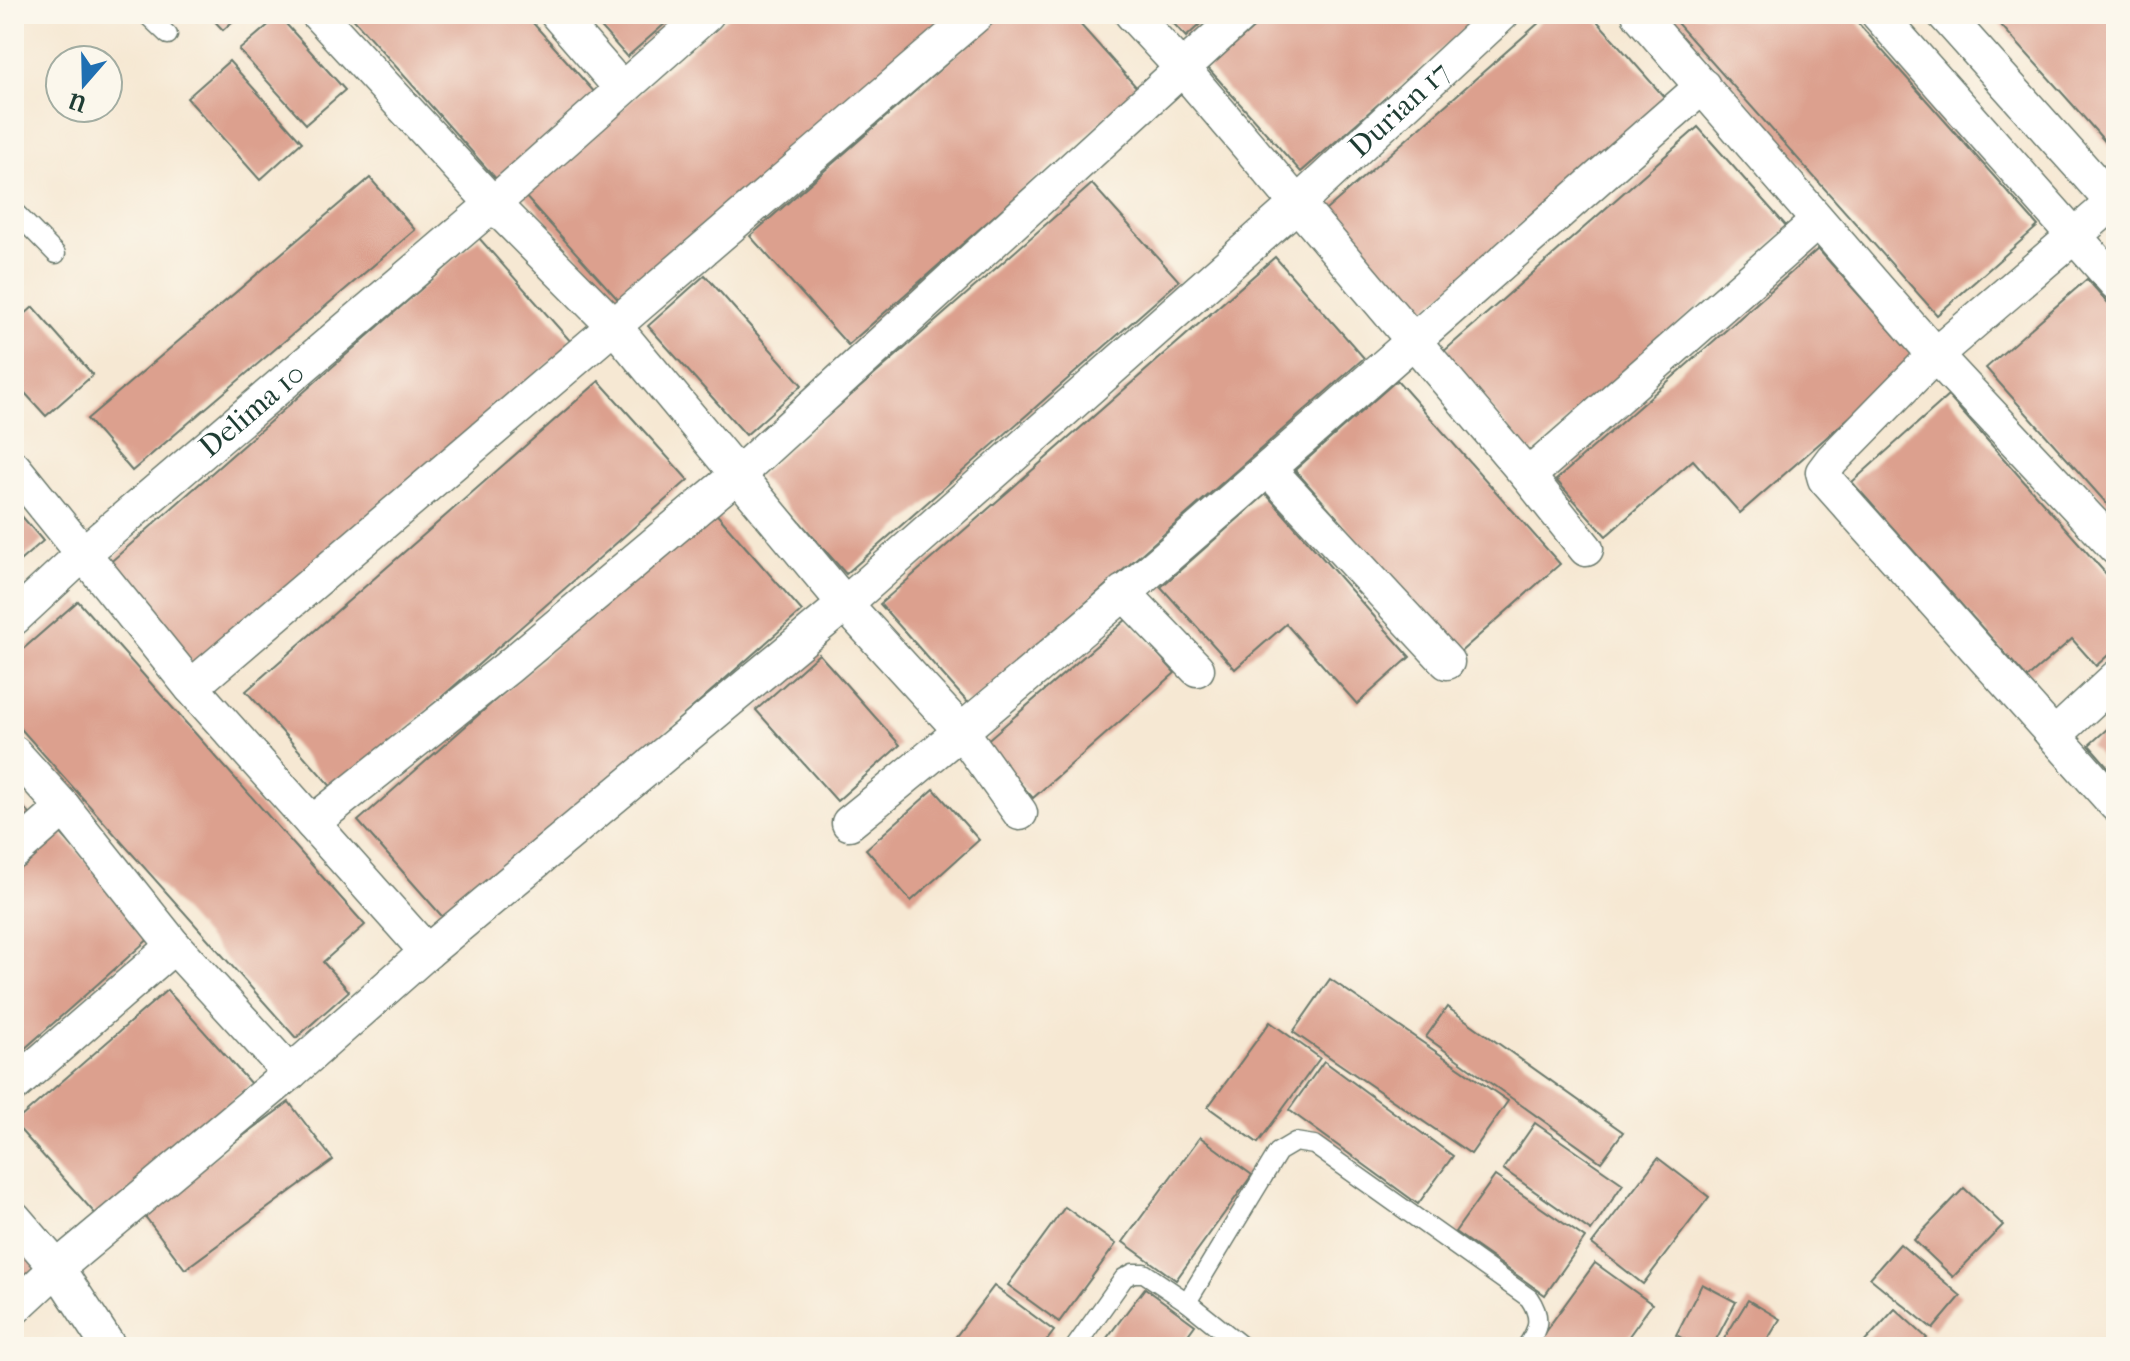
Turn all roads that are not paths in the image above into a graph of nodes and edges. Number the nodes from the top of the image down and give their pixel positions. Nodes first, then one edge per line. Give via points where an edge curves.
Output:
1 (146, 14) edge
2 (318, 14) edge
3 (557, 14) edge
4 (707, 14) edge
5 (977, 14) edge
6 (1132, 14) edge
7 (1242, 14) edge
8 (1502, 14) edge
9 (1639, 14) edge
10 (1878, 14) edge
11 (1944, 14) edge
12 (168, 35) dead end
13 (1182, 68) junction
14 (1703, 86) junction
15 (621, 88) junction
16 (2115, 203) edge
17 (493, 204) junction
18 (1296, 205) junction
19 (14, 211) edge
20 (1818, 221) junction
21 (2075, 236) junction
22 (56, 254) dead end
23 (2116, 283) edge
24 (614, 326) junction
25 (1412, 340) junction
26 (1935, 355) junction
27 (14, 468) edge
28 (1269, 470) junction
29 (737, 475) junction
30 (1528, 476) junction
31 (2116, 548) edge
32 (1586, 549) dead end
33 (84, 553) junction
34 (1123, 592) junction
35 (845, 604) junction
36 (14, 618) edge
37 (1447, 662) dead end
38 (1197, 669) dead end
39 (2116, 678) edge
40 (191, 687) junction
41 (962, 732) junction
42 (2054, 736) junction
43 (14, 753) edge
44 (2116, 805) edge
45 (64, 808) junction
46 (1020, 813) dead end
47 (312, 823) junction
48 (849, 823) dead end
49 (14, 852) edge
50 (174, 946) junction
51 (427, 952) junction
52 (290, 1073) junction
53 (14, 1085) edge
54 (14, 1218) edge
55 (57, 1268) junction
56 (1187, 1302) junction
57 (14, 1308) edge
58 (109, 1347) edge
59 (1075, 1347) edge
60 (1243, 1347) edge
61 (1526, 1347) edge

1 - 12 lane
2 - 17 street
3 - 15 street
4 - 15 street, Delima 10
5 - 24 street
6 - 13 street
7 - 13 street
8 - 18 street, Durian 17
9 - 14 street
10 - 21 street
11 - 16 street
13 - 18 street
13 - 29 street
14 - 20 street
14 - 25 street
15 - 17 street, Delima 10
16 - 21 street
17 - 24 street
17 - 33 street, Delima 10
18 - 25 street
18 - 35 street, Durian 17
19 - 22 lane
20 - 26 street
20 - 30 street
21 - 23 street
21 - 26 street
24 - 29 street
24 - 40 street
25 - 28 street
25 - 30 street
26 - 31 street
26 - 42 street via 1832,460 1824,477
27 - 33 street
28 - 34 street
28 - 37 street
29 - 35 street
29 - 47 street
30 - 32 street
33 - 36 street, Delima 10
33 - 40 street
34 - 38 street
34 - 41 street
35 - 41 street
35 - 51 street, Durian 17
39 - 42 street
40 - 47 street
41 - 46 street
41 - 48 street
42 - 44 street
43 - 45 street
45 - 49 street
45 - 50 street
47 - 51 street
50 - 52 street
50 - 53 street
51 - 52 street, Durian 17
52 - 55 street, Durian 17
54 - 55 street
55 - 57 street, Durian 17
55 - 58 street
56 - 59 lane via 1144,1273 1128,1275
56 - 60 lane
56 - 61 lane via 1278,1152 1303,1142 1349,1168 1529,1298 1539,1318

